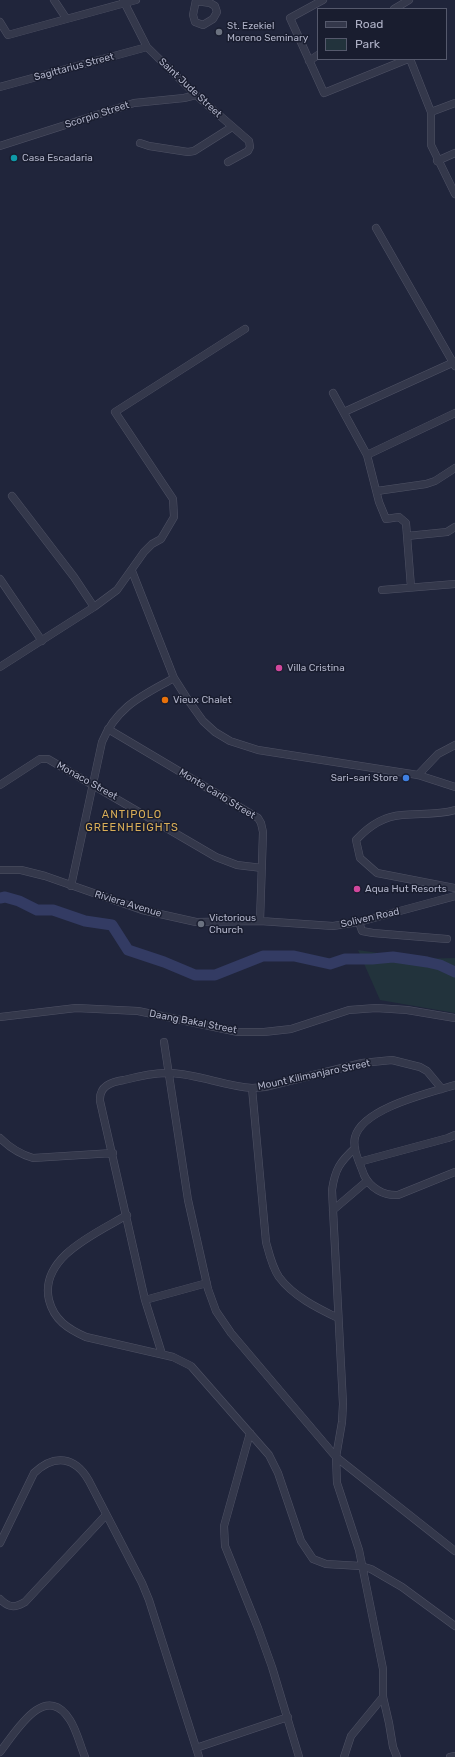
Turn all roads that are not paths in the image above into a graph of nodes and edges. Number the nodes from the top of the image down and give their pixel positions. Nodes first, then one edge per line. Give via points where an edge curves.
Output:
1 (54, 0) edge
2 (136, 0) edge
3 (323, 0) edge
4 (410, 0) edge
5 (124, 2) edge
6 (396, 8) edge
7 (66, 18) junction
8 (0, 22) edge
9 (147, 47) junction
10 (317, 56) edge
11 (406, 60) edge
12 (409, 60) edge
13 (309, 61) junction
14 (0, 87) edge
15 (196, 95) junction
16 (455, 103) edge
17 (432, 112) junction
18 (232, 127) junction
19 (140, 143) dead end
20 (0, 146) edge
21 (455, 153) edge
22 (437, 161) junction
23 (228, 162) dead end
24 (455, 194) edge
25 (376, 228) dead end
26 (245, 329) dead end
27 (454, 363) edge
28 (333, 393) dead end
29 (344, 412) junction
30 (455, 413) edge
31 (367, 455) junction
32 (455, 468) edge
33 (377, 491) junction
34 (12, 496) dead end
35 (455, 527) edge
36 (407, 536) junction
37 (132, 571) junction
38 (0, 579) edge
39 (455, 584) edge
40 (411, 587) junction
41 (382, 590) dead end
42 (94, 607) junction
43 (42, 641) junction
44 (0, 667) edge
45 (174, 678) junction
46 (108, 729) junction
47 (455, 745) edge
48 (418, 775) junction
49 (0, 786) edge
50 (93, 786) junction
51 (455, 787) edge
52 (455, 810) edge
53 (262, 868) junction
54 (0, 870) edge
55 (71, 886) junction
56 (455, 888) edge
57 (455, 896) edge
58 (260, 921) junction
59 (359, 922) junction
60 (446, 938) dead end
61 (0, 1016) edge
62 (455, 1018) edge
63 (164, 1042) dead end
64 (169, 1072) junction
65 (455, 1085) edge
66 (252, 1088) junction
67 (442, 1089) junction
68 (455, 1135) edge
69 (0, 1138) edge
70 (355, 1148) junction
71 (112, 1154) junction
72 (359, 1162) junction
73 (455, 1172) edge
74 (367, 1181) junction
75 (333, 1210) junction
76 (127, 1215) junction
77 (207, 1283) junction
78 (145, 1300) junction
79 (338, 1318) junction
80 (162, 1354) junction
81 (250, 1433) junction
82 (336, 1457) junction
83 (106, 1515) junction
84 (0, 1543) edge
85 (455, 1551) edge
86 (361, 1566) junction
87 (0, 1599) edge
88 (455, 1626) edge
89 (383, 1696) junction
90 (288, 1717) junction
91 (196, 1748) junction
92 (0, 1752) edge
93 (455, 1756) edge
94 (85, 1757) edge
95 (199, 1757) edge
96 (299, 1757) edge
97 (344, 1757) edge
98 (397, 1757) edge
99 (450, 1757) edge

1 - 7 street
2 - 5 street
3 - 13 street via 290,18
4 - 6 street
5 - 7 street
5 - 9 street, Saint Jude Street
7 - 8 street via 8,35
9 - 14 street, Sagittarius Street
9 - 15 street, Saint Jude Street
10 - 13 street
11 - 13 street via 324,93
12 - 17 street
15 - 18 street, Saint Jude Street
15 - 20 street, Scorpio Street via 134,103
16 - 17 street
17 - 22 street via 431,145
18 - 19 street via 194,151
18 - 23 street, Saint Jude Street via 249,141 250,147 248,151
21 - 22 street
22 - 24 street
25 - 27 street
26 - 37 street via 115,412 173,499 174,517 161,539 144,552
27 - 29 street
28 - 29 street
29 - 31 street
30 - 31 street
31 - 33 street
32 - 33 street via 426,484
33 - 36 street via 386,519 402,519 406,523
34 - 42 street
35 - 36 street via 448,532
36 - 40 street
37 - 42 street via 117,590
37 - 45 street
38 - 43 street
39 - 40 street
40 - 41 street
42 - 43 street
43 - 44 street
45 - 46 street via 120,712
45 - 48 street via 203,721 230,741 258,750
46 - 50 street via 102,742
46 - 53 street, Monte Carlo Street via 258,818 263,832
47 - 48 street via 438,754
48 - 51 street
49 - 50 street, Monaco Street via 44,758
50 - 53 street, Monaco Street via 216,857 237,865
50 - 55 street
52 - 56 street via 441,814 401,815 368,827 356,840 360,858 377,873
53 - 58 street, Monte Carlo Street
54 - 55 street, Riviera Avenue via 21,870
55 - 58 street, Riviera Avenue via 142,910 196,922
57 - 59 street, Soliven Road
58 - 59 street, Soliven Road via 333,926
59 - 60 street via 362,931
61 - 62 street, Daang Bakal Street via 76,1008 130,1011 238,1032 291,1029 349,1010 376,1008
63 - 64 street
64 - 66 street, Mount Kilimanjaro Street
64 - 71 street, Mount Kilimanjaro Street via 113,1082 101,1091 100,1101
64 - 77 street via 188,1200
65 - 67 street
66 - 67 street, Mount Kilimanjaro Street via 362,1063 392,1060 427,1071
66 - 79 street via 266,1242 271,1261 278,1276 290,1290 320,1310
67 - 70 street via 379,1111 367,1119 358,1130
68 - 72 street
69 - 71 street via 21,1154 33,1158
70 - 72 street
70 - 75 street via 341,1161 334,1175
71 - 76 street
72 - 74 street
73 - 74 street via 398,1195 375,1189
74 - 75 street
75 - 79 street
76 - 78 street
76 - 80 street via 63,1256 56,1265 48,1285 51,1309 64,1325 86,1337
77 - 78 street
77 - 82 street via 216,1311 231,1332
78 - 80 street
79 - 82 street via 343,1404
80 - 81 street via 182,1361 198,1373
81 - 86 street via 263,1446 274,1463 301,1541 313,1559 326,1564
81 - 90 street via 224,1526 225,1546 258,1628
82 - 85 street
82 - 86 street via 337,1483 359,1550
83 - 84 street via 79,1466 61,1460 50,1462 34,1473
83 - 87 street via 25,1602 12,1607
83 - 91 street via 149,1600
86 - 88 street via 402,1587
86 - 89 street via 383,1669
89 - 97 street via 351,1736
89 - 98 street
90 - 91 street
90 - 96 street
91 - 95 street
92 - 94 street via 31,1713 38,1708 54,1707 60,1708 70,1720
93 - 99 street

